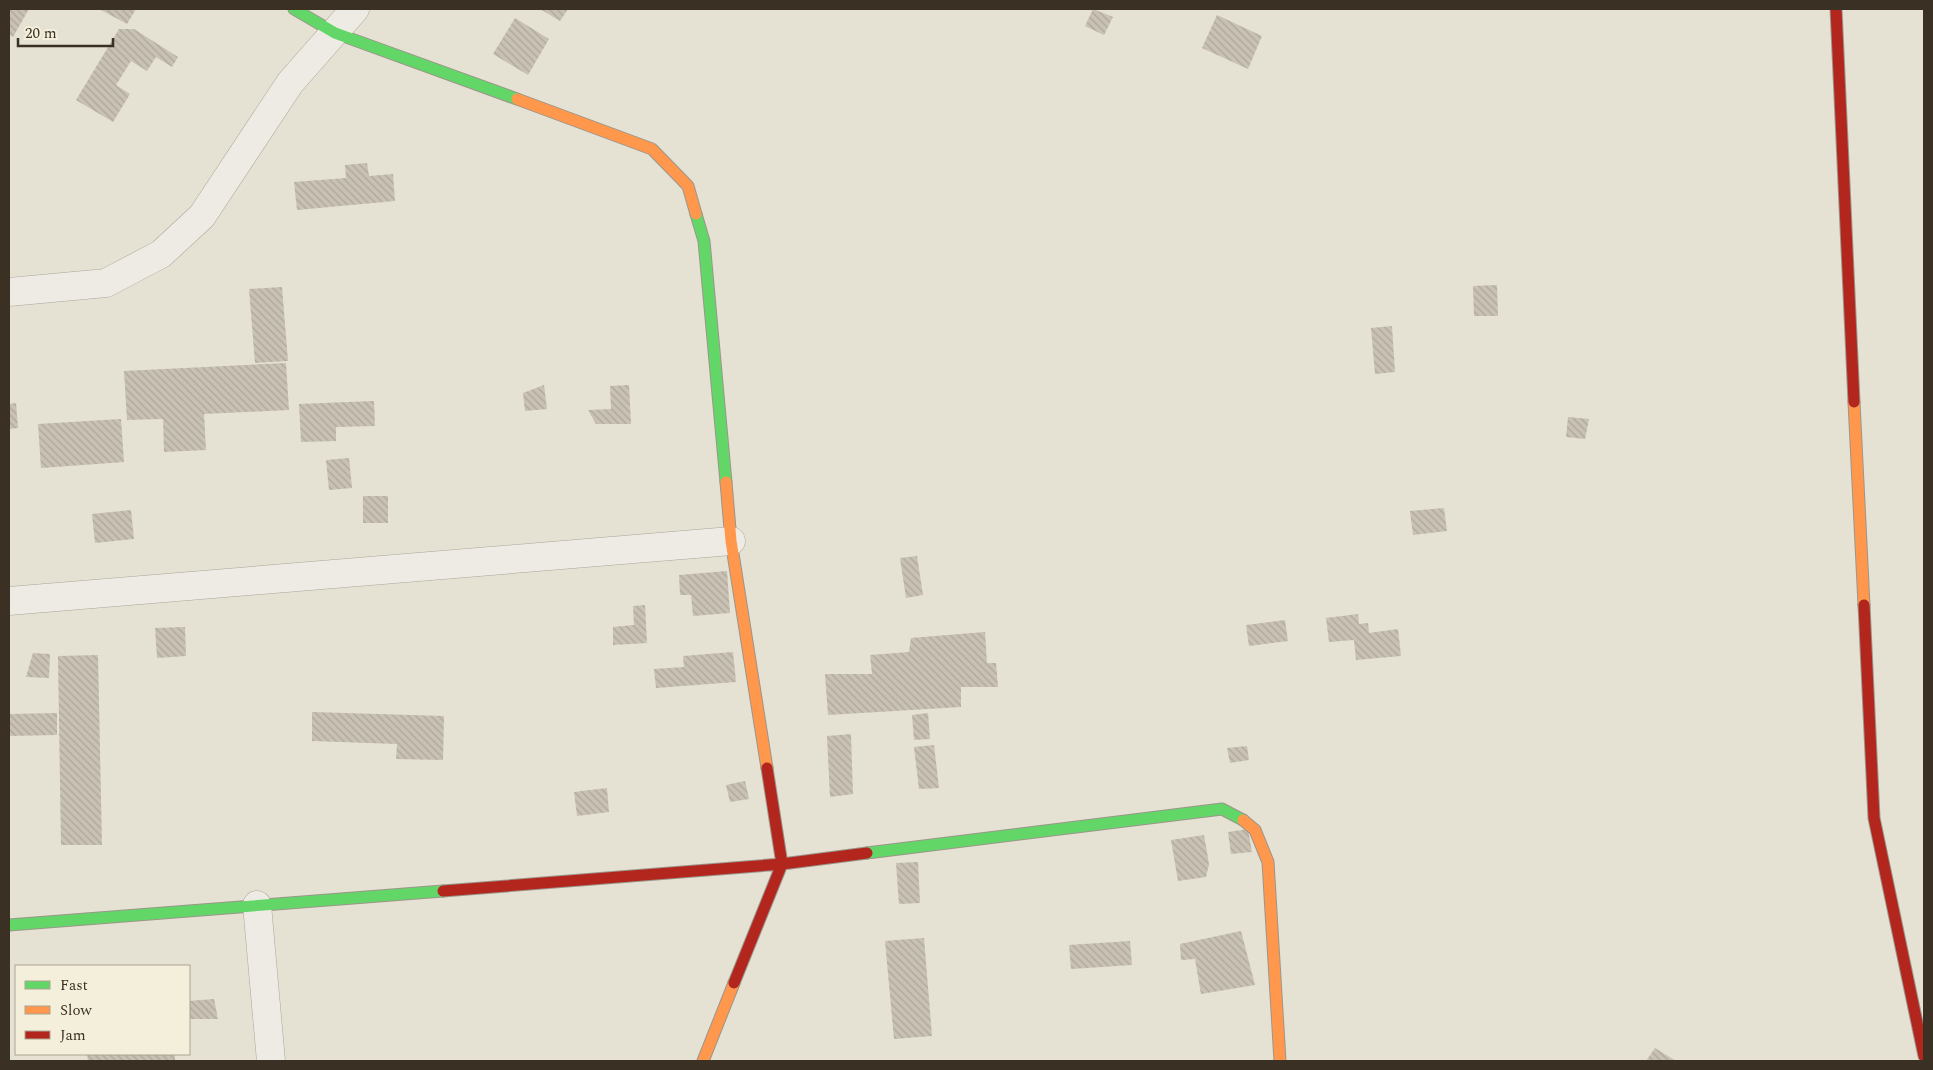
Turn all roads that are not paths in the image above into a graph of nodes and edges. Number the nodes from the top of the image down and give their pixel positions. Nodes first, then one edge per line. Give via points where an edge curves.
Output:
1 (294, 9) edge
2 (355, 9) edge
3 (1836, 9) edge
4 (335, 33) junction
5 (9, 292) edge
6 (731, 541) junction
7 (9, 601) edge
8 (782, 864) junction
9 (258, 905) junction
10 (9, 925) edge
11 (1924, 1056) edge
12 (271, 1061) edge
13 (703, 1061) edge
14 (1280, 1061) edge

1 - 4 street
2 - 4 street
3 - 11 street via 1874,818
4 - 5 street via 290,83 202,216 161,254 106,282
4 - 6 street via 652,149 688,186 704,241
6 - 7 street
6 - 8 street
8 - 9 street
8 - 13 street
8 - 14 street via 1222,809 1238,816 1255,830 1268,862
9 - 10 street
9 - 12 street

